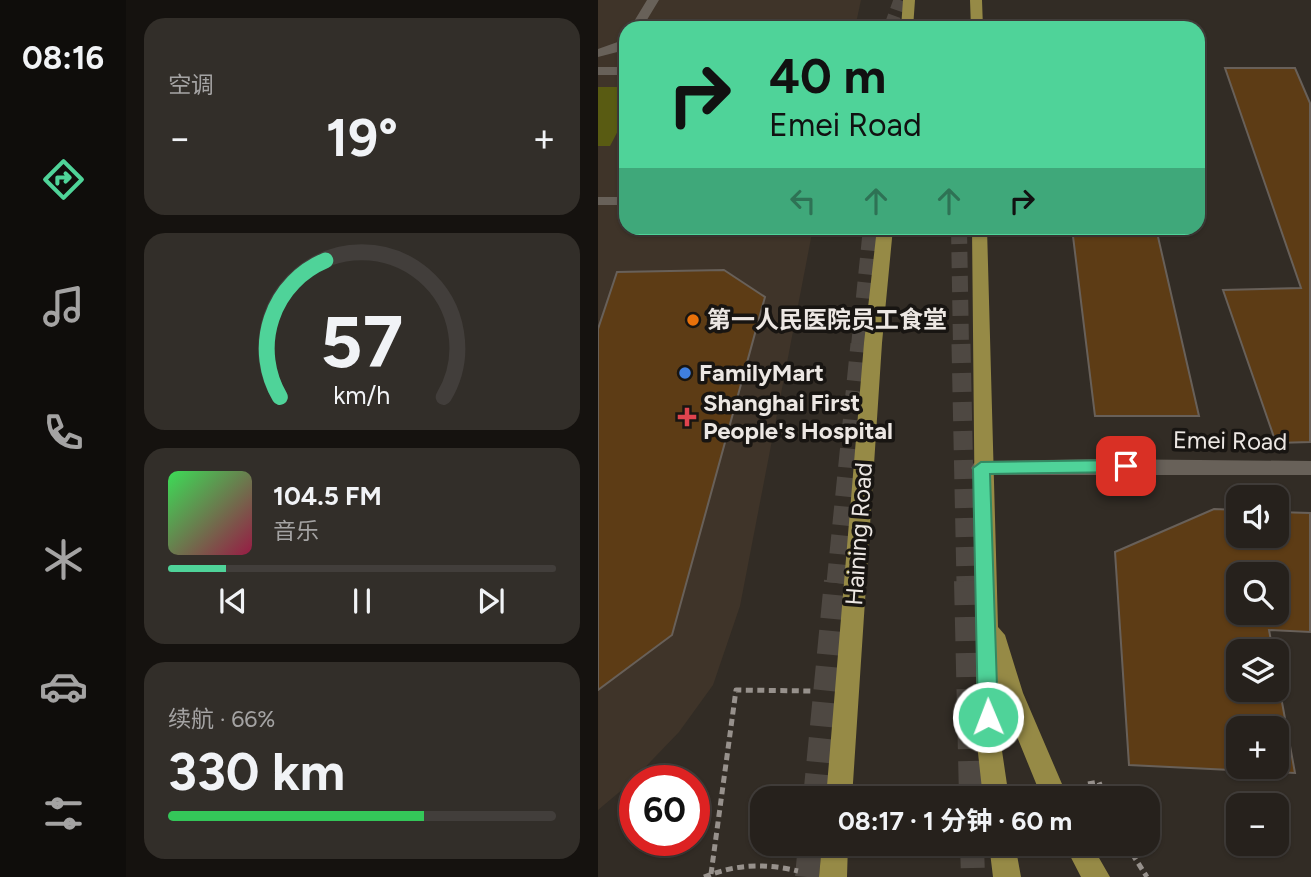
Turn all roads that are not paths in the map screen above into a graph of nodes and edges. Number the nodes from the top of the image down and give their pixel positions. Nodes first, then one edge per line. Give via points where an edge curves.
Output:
1 (653, 0) edge
2 (909, 0) edge
3 (976, 0) edge
4 (640, 21) edge
5 (908, 21) edge
6 (977, 21) edge
7 (619, 47) edge
8 (598, 53) edge
9 (598, 71) edge
10 (619, 71) edge
11 (598, 201) edge
12 (619, 201) edge
13 (884, 235) edge
14 (979, 235) edge
15 (981, 468) junction
16 (1310, 468) edge
17 (986, 611) junction
18 (840, 786) edge
19 (994, 786) edge
20 (1050, 786) edge
21 (830, 856) edge
22 (1004, 856) edge
23 (1084, 856) edge
24 (822, 876) edge
25 (1007, 877) edge
26 (1096, 877) edge

1 - 4 street
2 - 5 main road
3 - 6 main road
7 - 8 street
9 - 10 street
11 - 12 street
13 - 18 main road, Haining Road
14 - 15 main road
15 - 16 street, Emei Road
15 - 17 main road
17 - 19 main road
17 - 20 main road via 1011,693
21 - 24 main road
22 - 25 main road
23 - 26 main road

